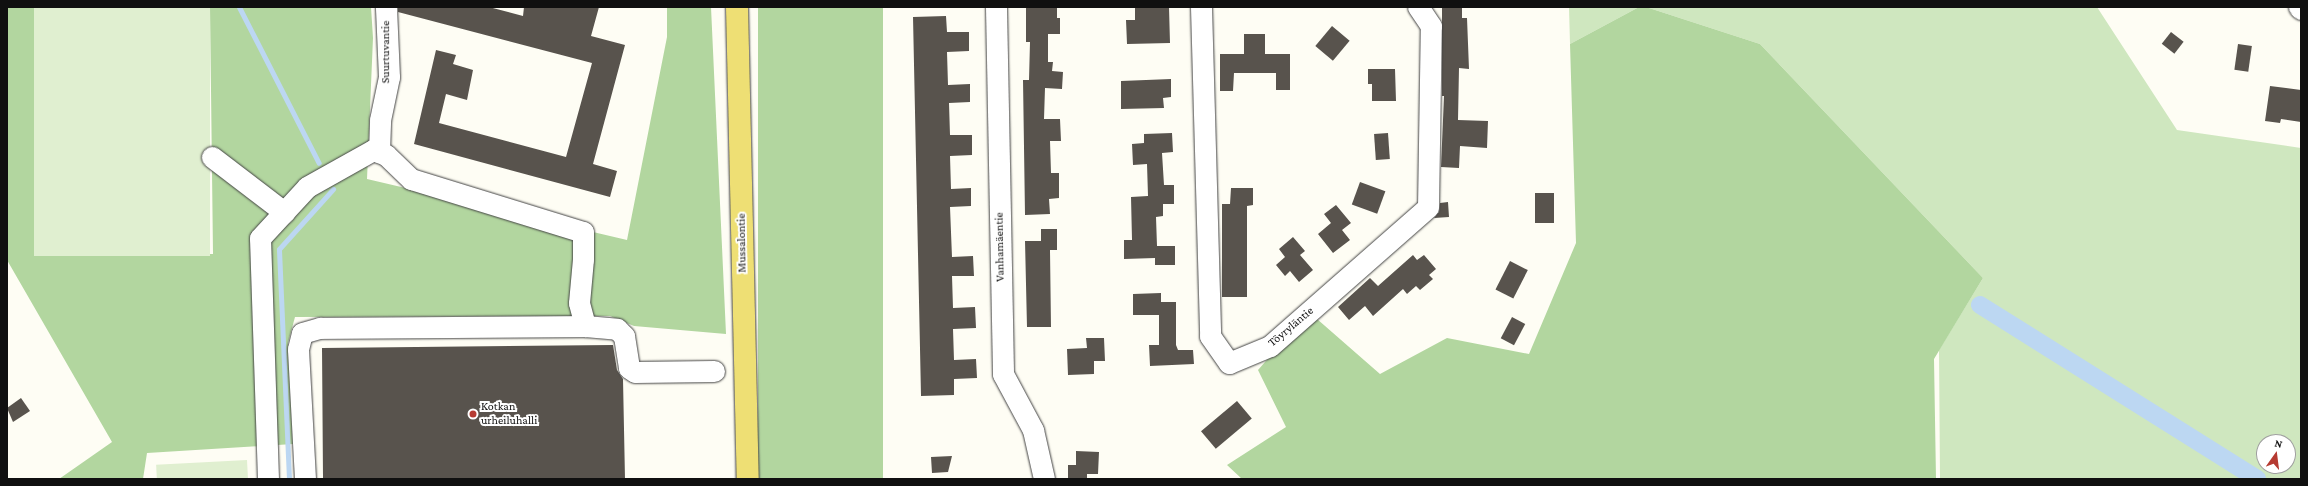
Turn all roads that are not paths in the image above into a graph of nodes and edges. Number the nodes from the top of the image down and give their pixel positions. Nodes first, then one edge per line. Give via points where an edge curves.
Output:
1 (386, 7) edge
2 (737, 7) edge
3 (996, 7) edge
4 (1201, 7) edge
5 (1418, 7) edge
6 (379, 152) junction
7 (212, 157) dead end
8 (284, 212) junction
9 (585, 326) junction
10 (714, 371) dead end
11 (268, 479) edge
12 (305, 479) edge
13 (748, 479) edge
14 (1044, 479) edge

1 - 6 street, Suurtuvantie via 389,77 380,120
2 - 13 main road, Mussalontie
3 - 14 street, Vanhamäentie via 1003,374 1033,430
4 - 5 street, Töyryläntie via 1210,336 1229,363 1270,346 1428,207 1431,26
6 - 8 street via 373,150 308,187
6 - 9 street via 386,154 411,179 583,232 584,259 579,303
7 - 8 street
8 - 11 street via 260,238
9 - 10 street via 617,329 624,336 629,368 635,372
9 - 12 street via 320,328 302,332 298,350

